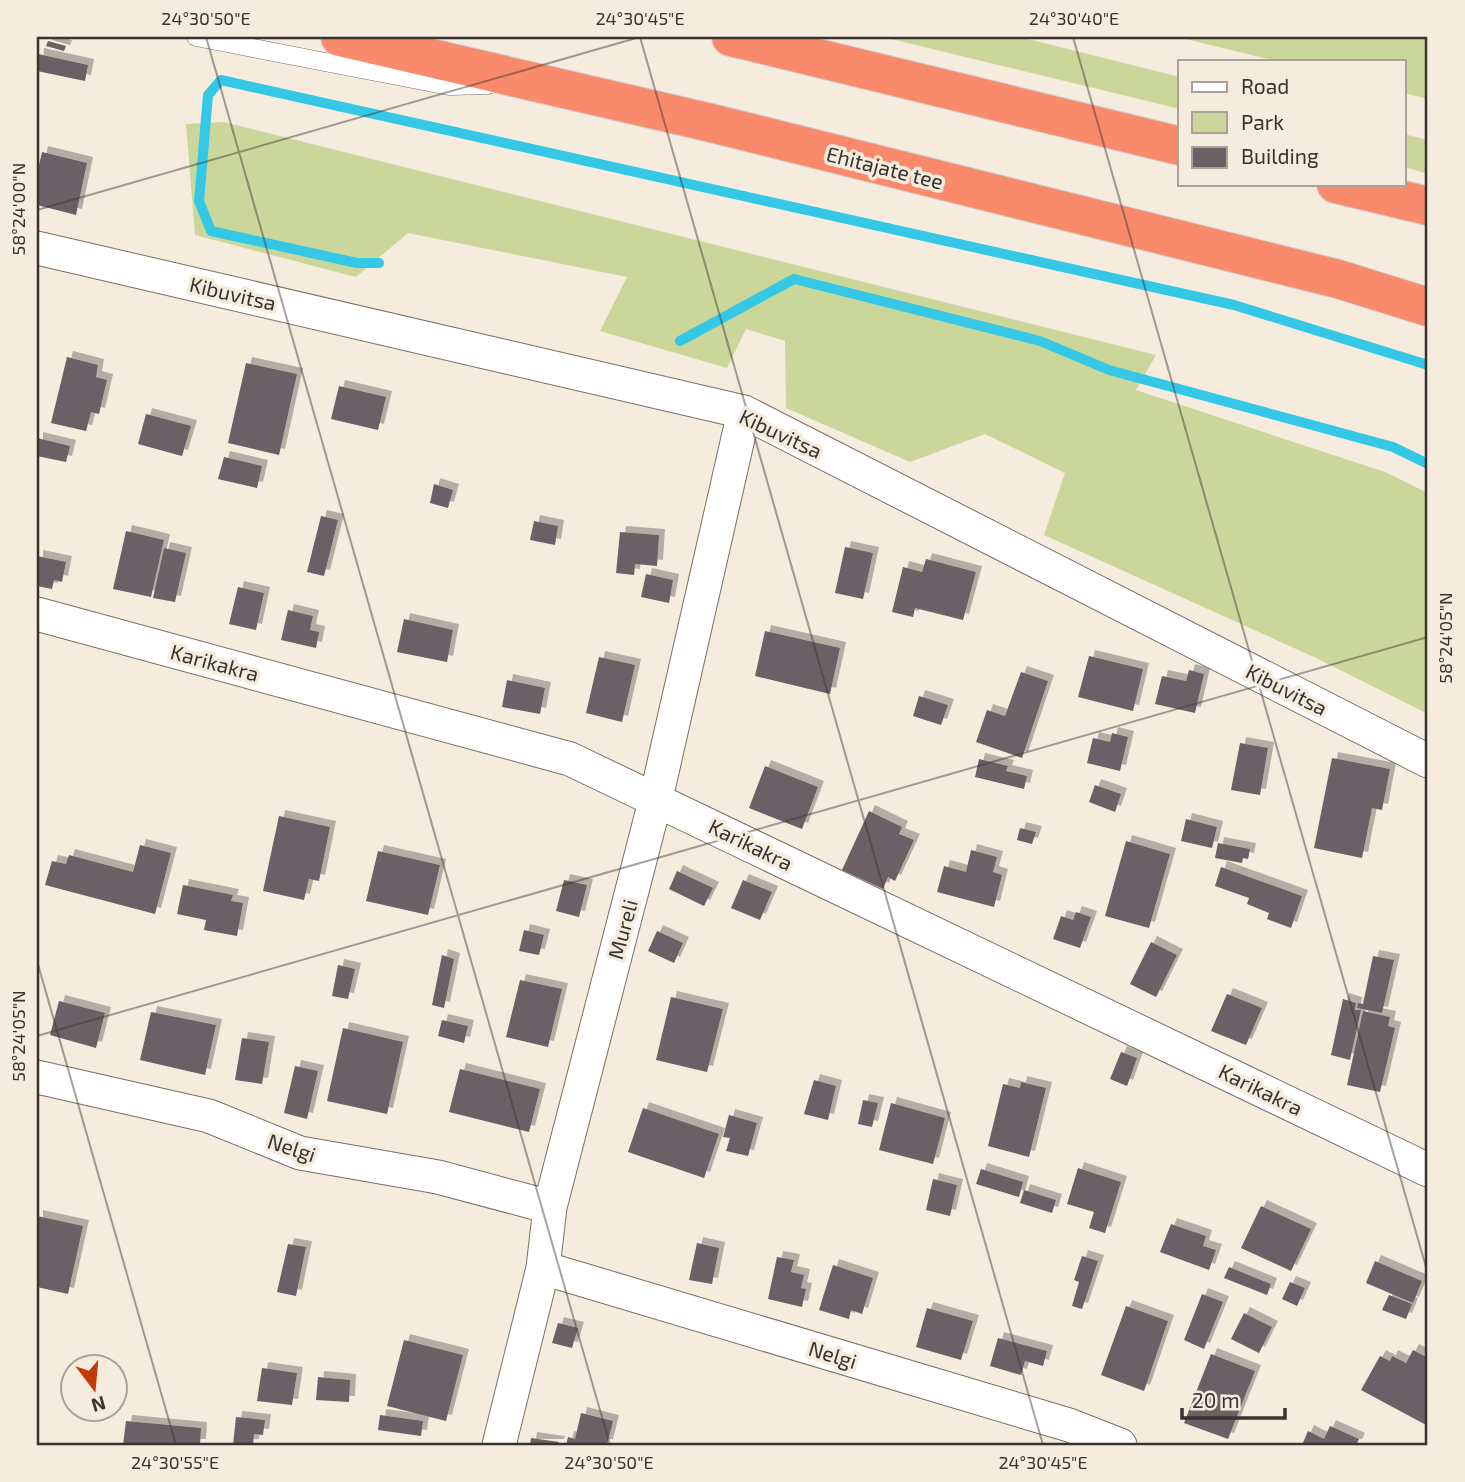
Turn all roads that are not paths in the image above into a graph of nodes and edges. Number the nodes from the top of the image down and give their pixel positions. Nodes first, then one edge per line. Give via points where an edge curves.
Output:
1 (196, 37) edge
2 (340, 37) edge
3 (730, 37) edge
4 (541, 84) junction
5 (1178, 146) edge
6 (1344, 186) edge
7 (1428, 206) edge
8 (38, 254) edge
9 (1428, 307) edge
10 (744, 412) junction
11 (37, 614) edge
12 (1428, 761) edge
13 (656, 798) junction
14 (37, 1077) edge
15 (1428, 1170) edge
16 (550, 1207) junction
17 (543, 1268) junction
18 (499, 1445) edge
19 (1120, 1445) edge

1 - 4 lane via 449,86
2 - 4 highway, Ehitajate tee
3 - 5 highway
4 - 9 highway, Ehitajate tee via 1338,279
6 - 7 highway
8 - 10 street, Kibuvitsa
10 - 12 street, Kibuvitsa
10 - 13 street, Mureli
11 - 13 street, Karikakra via 570,759
13 - 15 street, Karikakra
13 - 16 street, Mureli
14 - 16 street, Nelgi via 209,1116 300,1153 438,1177
16 - 17 street, Mureli
17 - 18 street, Mureli
17 - 19 street, Nelgi via 1069,1425

